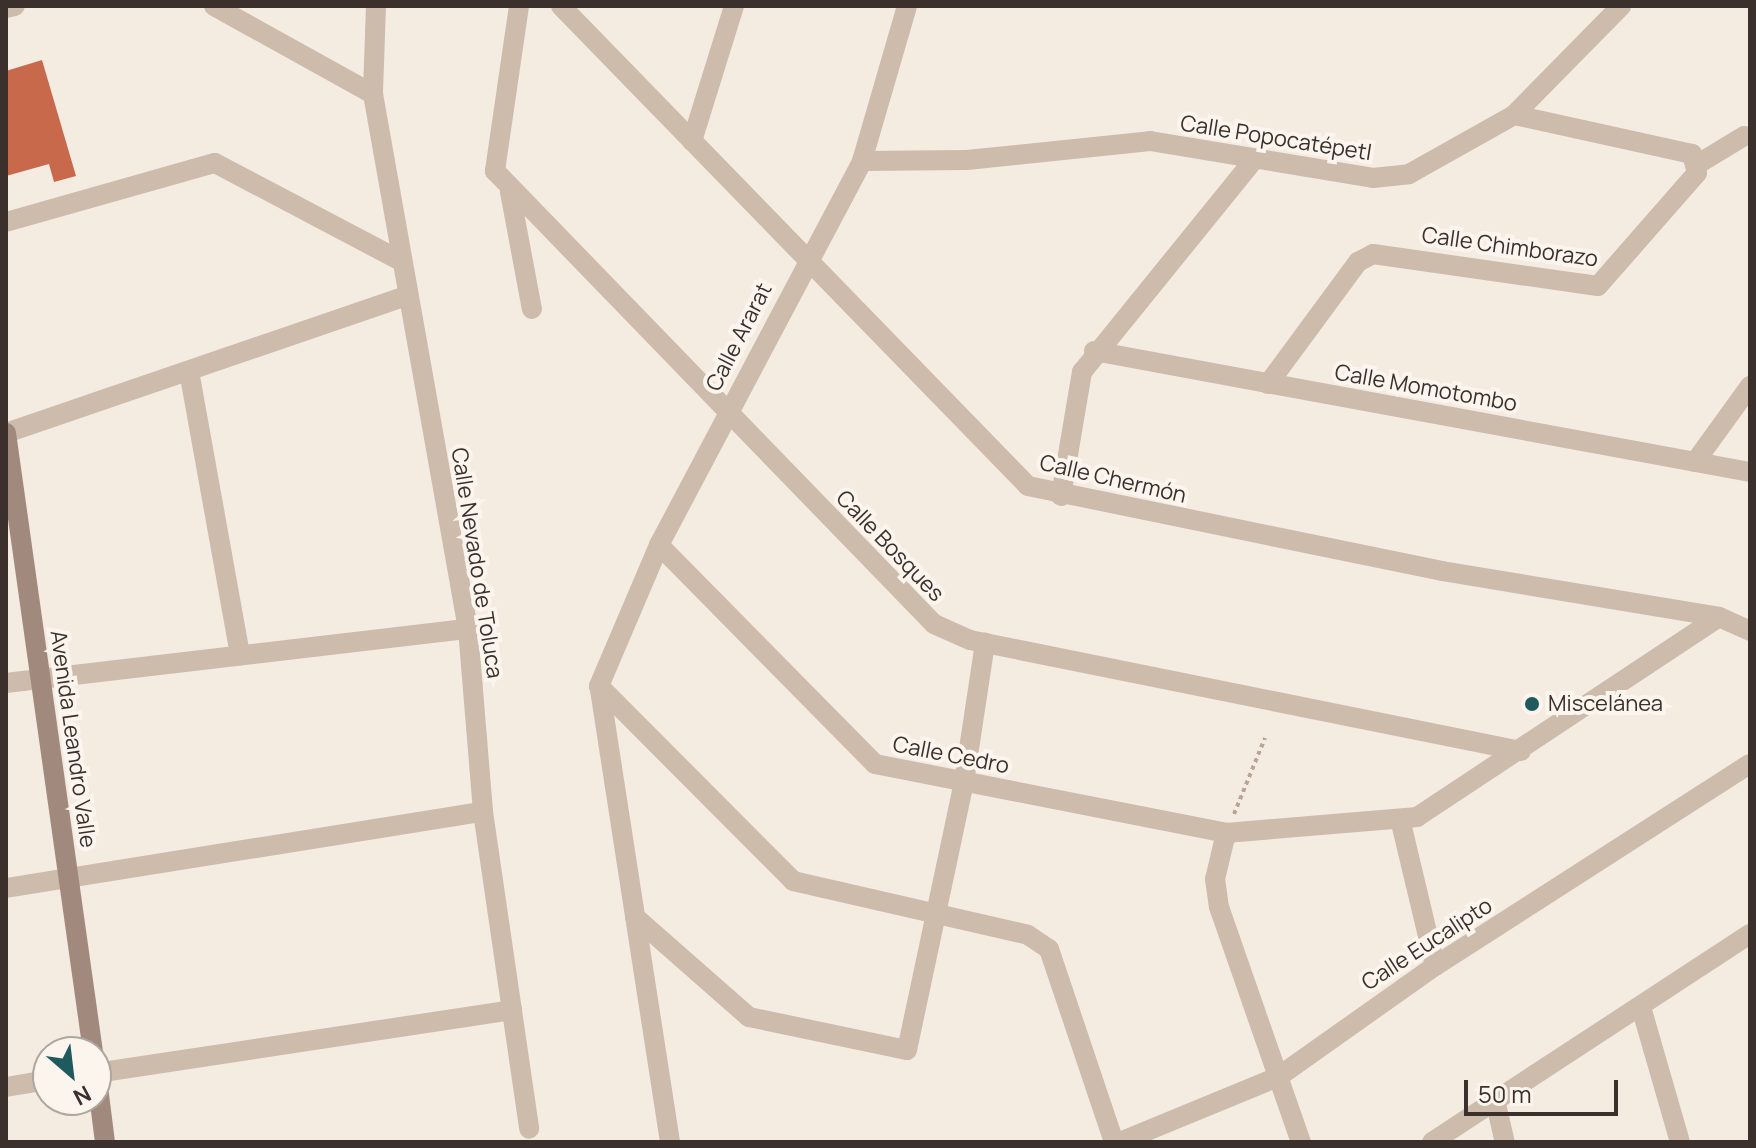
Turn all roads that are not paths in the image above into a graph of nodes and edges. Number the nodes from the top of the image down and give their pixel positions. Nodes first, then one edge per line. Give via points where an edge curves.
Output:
1 (15, 6) edge
2 (214, 6) edge
3 (376, 6) edge
4 (519, 6) edge
5 (561, 6) edge
6 (734, 6) edge
7 (907, 6) edge
8 (1621, 6) edge
9 (6, 8) edge
10 (373, 94) junction
11 (1514, 115) junction
12 (1744, 136) dead end
13 (692, 141) junction
14 (862, 161) junction
15 (1252, 162) junction
16 (1698, 164) junction
17 (510, 192) junction
18 (6, 222) edge
19 (807, 257) junction
20 (401, 261) junction
21 (406, 296) junction
22 (532, 309) dead end
23 (1094, 351) junction
24 (189, 371) junction
25 (1268, 384) junction
26 (1750, 386) edge
27 (728, 411) junction
28 (6, 433) edge
29 (1695, 462) junction
30 (1750, 472) edge
31 (1061, 496) junction
32 (659, 545) junction
33 (1719, 617) junction
34 (468, 629) junction
35 (1750, 631) edge
36 (985, 643) junction
37 (240, 655) junction
38 (40, 677) junction
39 (6, 683) edge
40 (599, 686) junction
41 (1521, 751) junction
42 (1750, 764) edge
43 (964, 782) junction
44 (483, 812) junction
45 (1401, 823) junction
46 (1226, 833) junction
47 (69, 878) junction
48 (6, 888) edge
49 (635, 917) junction
50 (937, 917) junction
51 (1750, 934) edge
52 (1435, 966) junction
53 (1641, 1007) junction
54 (512, 1010) junction
55 (91, 1036) edge
56 (112, 1070) edge
57 (1278, 1077) junction
58 (32, 1083) edge
59 (6, 1087) edge
60 (1496, 1104) junction
61 (102, 1116) edge
62 (529, 1129) dead end
63 (105, 1142) edge
64 (670, 1142) edge
65 (1117, 1142) edge
66 (1301, 1142) edge
67 (1432, 1142) edge
68 (1505, 1142) edge
69 (1680, 1142) edge

1 - 9 street
2 - 10 street
3 - 10 street, Calle Nevado de Toluca
4 - 17 street, Calle Bosques via 495,171
5 - 13 street, Calle Chermón
6 - 13 street
7 - 14 street, Calle Ararat
8 - 11 street, Calle Popocatépetl
10 - 20 street, Calle Nevado de Toluca
11 - 15 street, Calle Popocatépetl via 1409,174 1373,178
11 - 16 street via 1692,154
12 - 16 street
13 - 19 street, Calle Chermón
14 - 15 street, Calle Popocatépetl via 967,160 1105,141 1150,141
14 - 19 street, Calle Ararat
15 - 23 street
16 - 25 street, Calle Chimborazo via 1598,286 1373,254 1358,262
17 - 22 street
17 - 27 street, Calle Bosques
18 - 20 street via 196,164 229,165
19 - 27 street, Calle Ararat
19 - 31 street, Calle Chermón via 1016,478
20 - 21 street, Calle Nevado de Toluca
21 - 24 street
21 - 34 street, Calle Nevado de Toluca
23 - 25 street, Calle Momotombo
23 - 31 street via 1076,398
24 - 28 street
24 - 37 street
25 - 29 street, Calle Momotombo
26 - 29 street
27 - 32 street, Calle Ararat
27 - 36 street, Calle Bosques via 914,608 952,634
28 - 38 street, Avenida Leandro Valle
29 - 30 street, Calle Momotombo
31 - 33 street, Calle Chermón
32 - 40 street, Calle Ararat
32 - 43 street, Calle Cedro via 875,764
33 - 35 street, Calle Chermón
33 - 41 street
34 - 37 street
34 - 44 street, Calle Nevado de Toluca
36 - 41 street, Calle Bosques
36 - 43 street
37 - 38 street
38 - 39 street
38 - 47 street, Avenida Leandro Valle
40 - 49 street
40 - 50 street via 793,881
41 - 45 street
42 - 52 street, Calle Eucalipto
43 - 46 street, Calle Cedro
43 - 50 street
44 - 47 street
44 - 54 street, Calle Nevado de Toluca
45 - 46 street, Calle Cedro
45 - 52 street
46 - 57 street via 1215,879 1219,907
47 - 48 street
47 - 55 street, Avenida Leandro Valle
49 - 50 street via 749,1017 899,1053 910,1045
49 - 64 street
50 - 65 street via 1039,940 1049,949
51 - 53 street
52 - 57 street, Calle Eucalipto
53 - 60 street
53 - 69 street
54 - 56 street
54 - 62 street, Calle Nevado de Toluca
57 - 65 street, Calle Eucalipto
57 - 66 street
58 - 59 street
60 - 67 street
60 - 68 street
61 - 63 street

